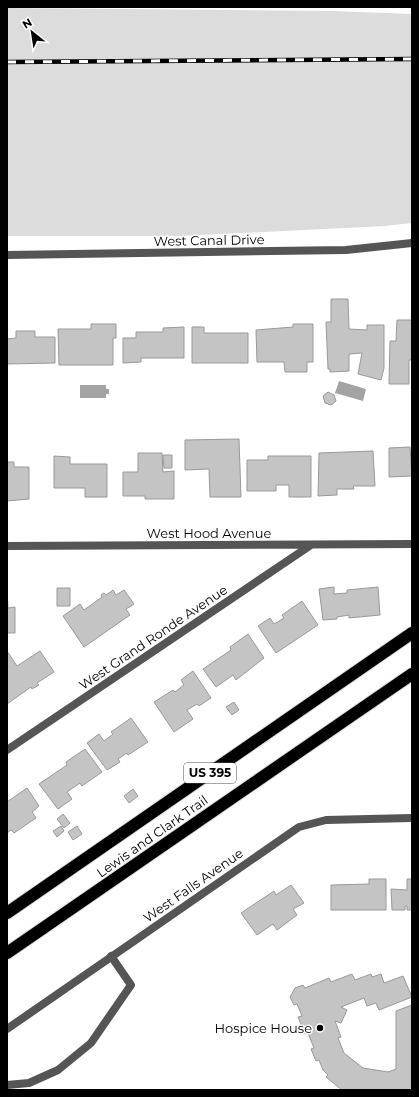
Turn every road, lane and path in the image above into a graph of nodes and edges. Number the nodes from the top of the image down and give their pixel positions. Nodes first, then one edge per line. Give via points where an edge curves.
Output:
1 (412, 243) edge
2 (7, 255) edge
3 (312, 544) junction
4 (412, 544) edge
5 (7, 546) edge
6 (412, 633) edge
7 (412, 674) edge
8 (7, 750) edge
9 (412, 818) edge
10 (7, 913) edge
11 (7, 953) edge
12 (111, 956) junction
13 (7, 1029) edge
14 (7, 1085) edge

1 - 2 street, West Canal Drive via 346,250
3 - 4 street, West Hood Avenue
3 - 5 street, West Hood Avenue
3 - 8 street, West Grand Ronde Avenue
6 - 10 highway, Lewis and Clark Trail / US 395
7 - 11 highway, Lewis and Clark Trail / US 395
9 - 12 street, West Falls Avenue via 326,820 299,827
12 - 13 street, West Falls Avenue
12 - 14 street via 132,985 91,1043 58,1070 29,1083

